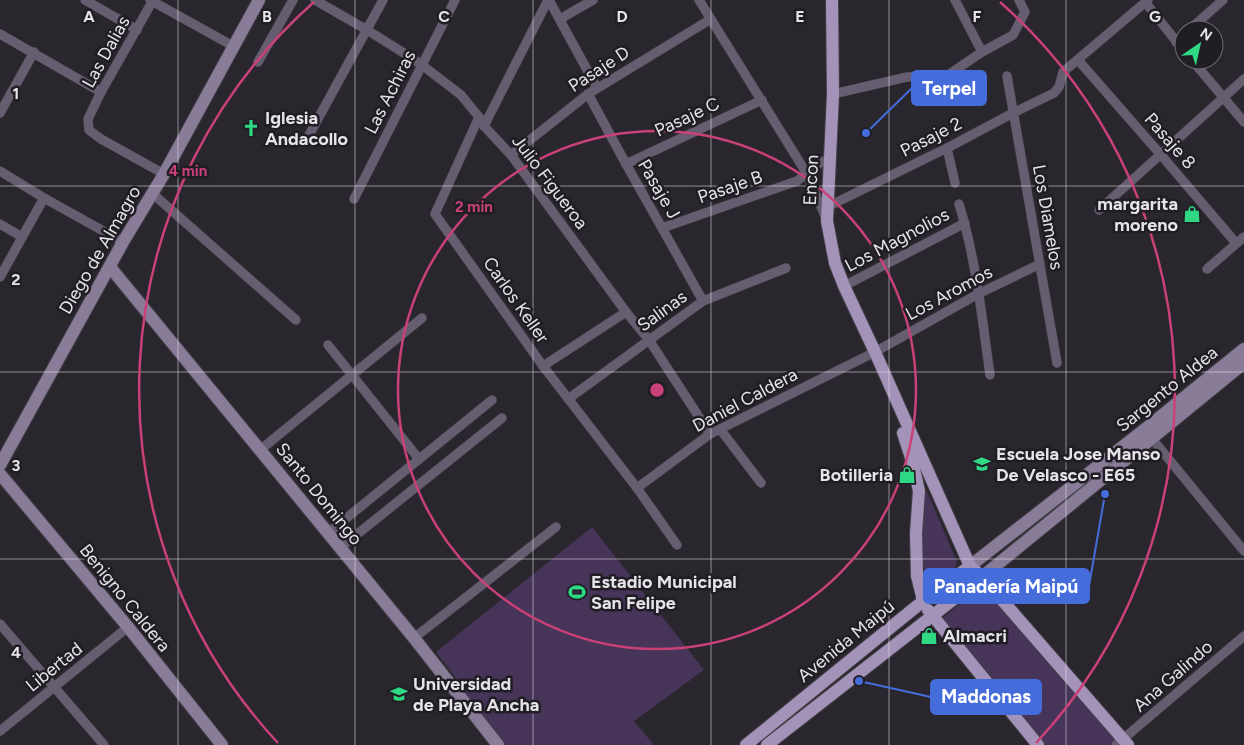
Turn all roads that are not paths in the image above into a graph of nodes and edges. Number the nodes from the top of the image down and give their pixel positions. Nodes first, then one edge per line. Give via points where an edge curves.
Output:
1 (85, 0) edge
2 (259, 0) edge
3 (293, 0) edge
4 (315, 0) edge
5 (384, 0) edge
6 (456, 0) edge
7 (549, 0) edge
8 (593, 0) edge
9 (699, 0) edge
10 (832, 0) edge
11 (955, 0) edge
12 (1019, 0) edge
13 (1223, 0) edge
14 (151, 1) edge
15 (1147, 1) edge
16 (711, 19) junction
17 (560, 20) junction
18 (1200, 20) edge
19 (136, 30) junction
20 (367, 30) junction
21 (0, 34) edge
22 (1174, 39) edge
23 (233, 46) junction
24 (34, 52) junction
25 (982, 52) junction
26 (1078, 60) junction
27 (258, 62) dead end
28 (422, 65) junction
29 (1200, 70) edge
30 (1007, 76) dead end
31 (1244, 79) edge
32 (597, 88) junction
33 (101, 92) junction
34 (588, 94) junction
35 (833, 94) junction
36 (1223, 97) junction
37 (762, 100) junction
38 (1013, 112) junction
39 (0, 113) edge
40 (482, 122) junction
41 (1244, 122) edge
42 (308, 137) dead end
43 (946, 148) junction
44 (511, 155) junction
45 (1161, 155) junction
46 (830, 159) junction
47 (626, 164) junction
48 (0, 172) edge
49 (164, 174) junction
50 (808, 174) junction
51 (955, 183) dead end
52 (152, 194) junction
53 (44, 198) junction
54 (354, 199) dead end
55 (960, 204) dead end
56 (827, 207) junction
57 (1099, 210) dead end
58 (827, 220) junction
59 (965, 223) junction
60 (0, 224) edge
61 (662, 228) junction
62 (22, 237) junction
63 (1244, 237) edge
64 (123, 242) junction
65 (1236, 243) junction
66 (1040, 264) junction
67 (110, 267) junction
68 (786, 268) dead end
69 (1207, 269) dead end
70 (0, 277) edge
71 (844, 286) junction
72 (978, 294) junction
73 (704, 301) junction
74 (626, 312) junction
75 (422, 318) dead end
76 (296, 320) dead end
77 (649, 340) junction
78 (328, 345) dead end
79 (1244, 348) edge
80 (875, 352) junction
81 (1058, 363) dead end
82 (1244, 363) edge
83 (543, 366) junction
84 (353, 375) junction
85 (990, 375) dead end
86 (492, 400) dead end
87 (568, 400) junction
88 (502, 418) dead end
89 (720, 429) junction
90 (710, 434) junction
91 (1148, 434) junction
92 (260, 450) junction
93 (419, 459) junction
94 (0, 465) edge
95 (0, 474) edge
96 (761, 483) dead end
97 (637, 488) junction
98 (556, 527) dead end
99 (328, 533) junction
100 (677, 545) dead end
101 (340, 548) junction
102 (1244, 551) edge
103 (970, 566) junction
104 (982, 577) junction
105 (922, 602) junction
106 (933, 616) junction
107 (0, 624) edge
108 (128, 627) junction
109 (1244, 636) edge
110 (414, 638) junction
111 (54, 688) junction
112 (0, 731) edge
113 (1122, 743) edge
114 (220, 744) edge
115 (751, 744) edge
116 (104, 745) edge
117 (498, 745) edge
118 (767, 745) edge
119 (1038, 745) edge

1 - 19 street
2 - 23 street, Diego de Almagro
3 - 27 street
4 - 20 street, Julio Figueroa
5 - 20 street
6 - 28 street, Las Achiras
7 - 17 street
7 - 40 street, Carlos Keller
8 - 17 street
9 - 16 street
10 - 35 main road, Encon
11 - 25 street
12 - 25 street via 1025,12 1013,35
13 - 18 street
14 - 19 street, Las Dalias
14 - 23 street
15 - 22 street
15 - 26 street
16 - 32 street, Pasaje D
16 - 37 street
17 - 32 street
19 - 33 street, Las Dalias
20 - 28 street, Julio Figueroa
20 - 42 street
21 - 24 street
23 - 49 street, Diego de Almagro
24 - 33 street
24 - 39 street
25 - 35 street via 948,75 907,77
26 - 38 street, Pasaje 2 via 1063,72 1054,93
26 - 45 street, Pasaje 8
28 - 40 street, Julio Figueroa via 460,95
28 - 54 street, Las Achiras
29 - 36 street
30 - 38 street, Los Diamelos
31 - 36 street
32 - 34 street, Pasaje D
33 - 49 street, Las Dalias via 88,119 89,130
34 - 44 street, Pasaje D
34 - 47 street, Pasaje J
35 - 46 main road, Encon
36 - 41 street
36 - 45 street
37 - 47 street, Pasaje C
37 - 50 street
38 - 43 street, Pasaje 2
38 - 66 street, Los Diamelos
40 - 44 street, Julio Figueroa
40 - 83 street, Carlos Keller via 435,214
43 - 51 street
43 - 56 street, Pasaje 2
44 - 74 street, Julio Figueroa
45 - 57 street
45 - 65 street, Pasaje 8
46 - 50 street, Pasaje B via 821,162
46 - 56 main road, Encon
47 - 61 street, Pasaje J
48 - 53 street
49 - 52 street, Diego de Almagro
50 - 58 street
50 - 61 street, Pasaje B via 798,181
52 - 64 street, Diego de Almagro
52 - 76 street
53 - 62 street
53 - 64 street
55 - 59 street
56 - 58 main road, Encon
58 - 71 main road, Encon via 835,263
59 - 71 street, Los Magnolios
59 - 72 street
60 - 62 street
61 - 73 street, Pasaje J
62 - 70 street
63 - 65 street
64 - 67 street, Diego de Almagro
65 - 69 street
66 - 72 street, Los Aromos
66 - 81 street, Los Diamelos
67 - 92 street, Santo Domingo
67 - 94 street, Diego de Almagro
68 - 73 street, Salinas
71 - 80 main road, Encon
72 - 80 street, Los Aromos
72 - 85 street
73 - 77 street, Salinas
74 - 77 street, Julio Figueroa
74 - 83 street, Salinas
75 - 84 street
77 - 87 street, Salinas
77 - 90 street, Julio Figueroa
78 - 84 street
79 - 91 street, Sargento Aldea
80 - 89 street, Daniel Caldera
80 - 103 main road, Encon
80 - 105 main road, Encon via 919,491 917,576
82 - 91 street, Sargento Aldea
83 - 87 street, Carlos Keller
84 - 92 street
84 - 93 street
86 - 93 street
87 - 97 street, Carlos Keller
88 - 101 street
89 - 90 street, Daniel Caldera
89 - 96 street
90 - 97 street, Daniel Caldera
91 - 102 street
91 - 103 street, Sargento Aldea
91 - 104 street, Sargento Aldea
92 - 99 street, Santo Domingo
93 - 99 street
95 - 108 street, Benigno Caldera
97 - 100 street, Carlos Keller
98 - 110 street
99 - 101 street, Santo Domingo
101 - 110 street, Santo Domingo
103 - 104 main road
103 - 105 main road, Avenida Maipú
104 - 106 main road, Avenida Maipú
104 - 113 main road
105 - 106 main road
105 - 115 main road, Avenida Maipú
106 - 118 main road, Avenida Maipú
106 - 119 main road
107 - 111 street
108 - 111 street, Libertad
108 - 114 street, Benigno Caldera
109 - 113 street, Ana Galindo
110 - 117 street, Santo Domingo
111 - 112 street, Libertad
111 - 116 street

